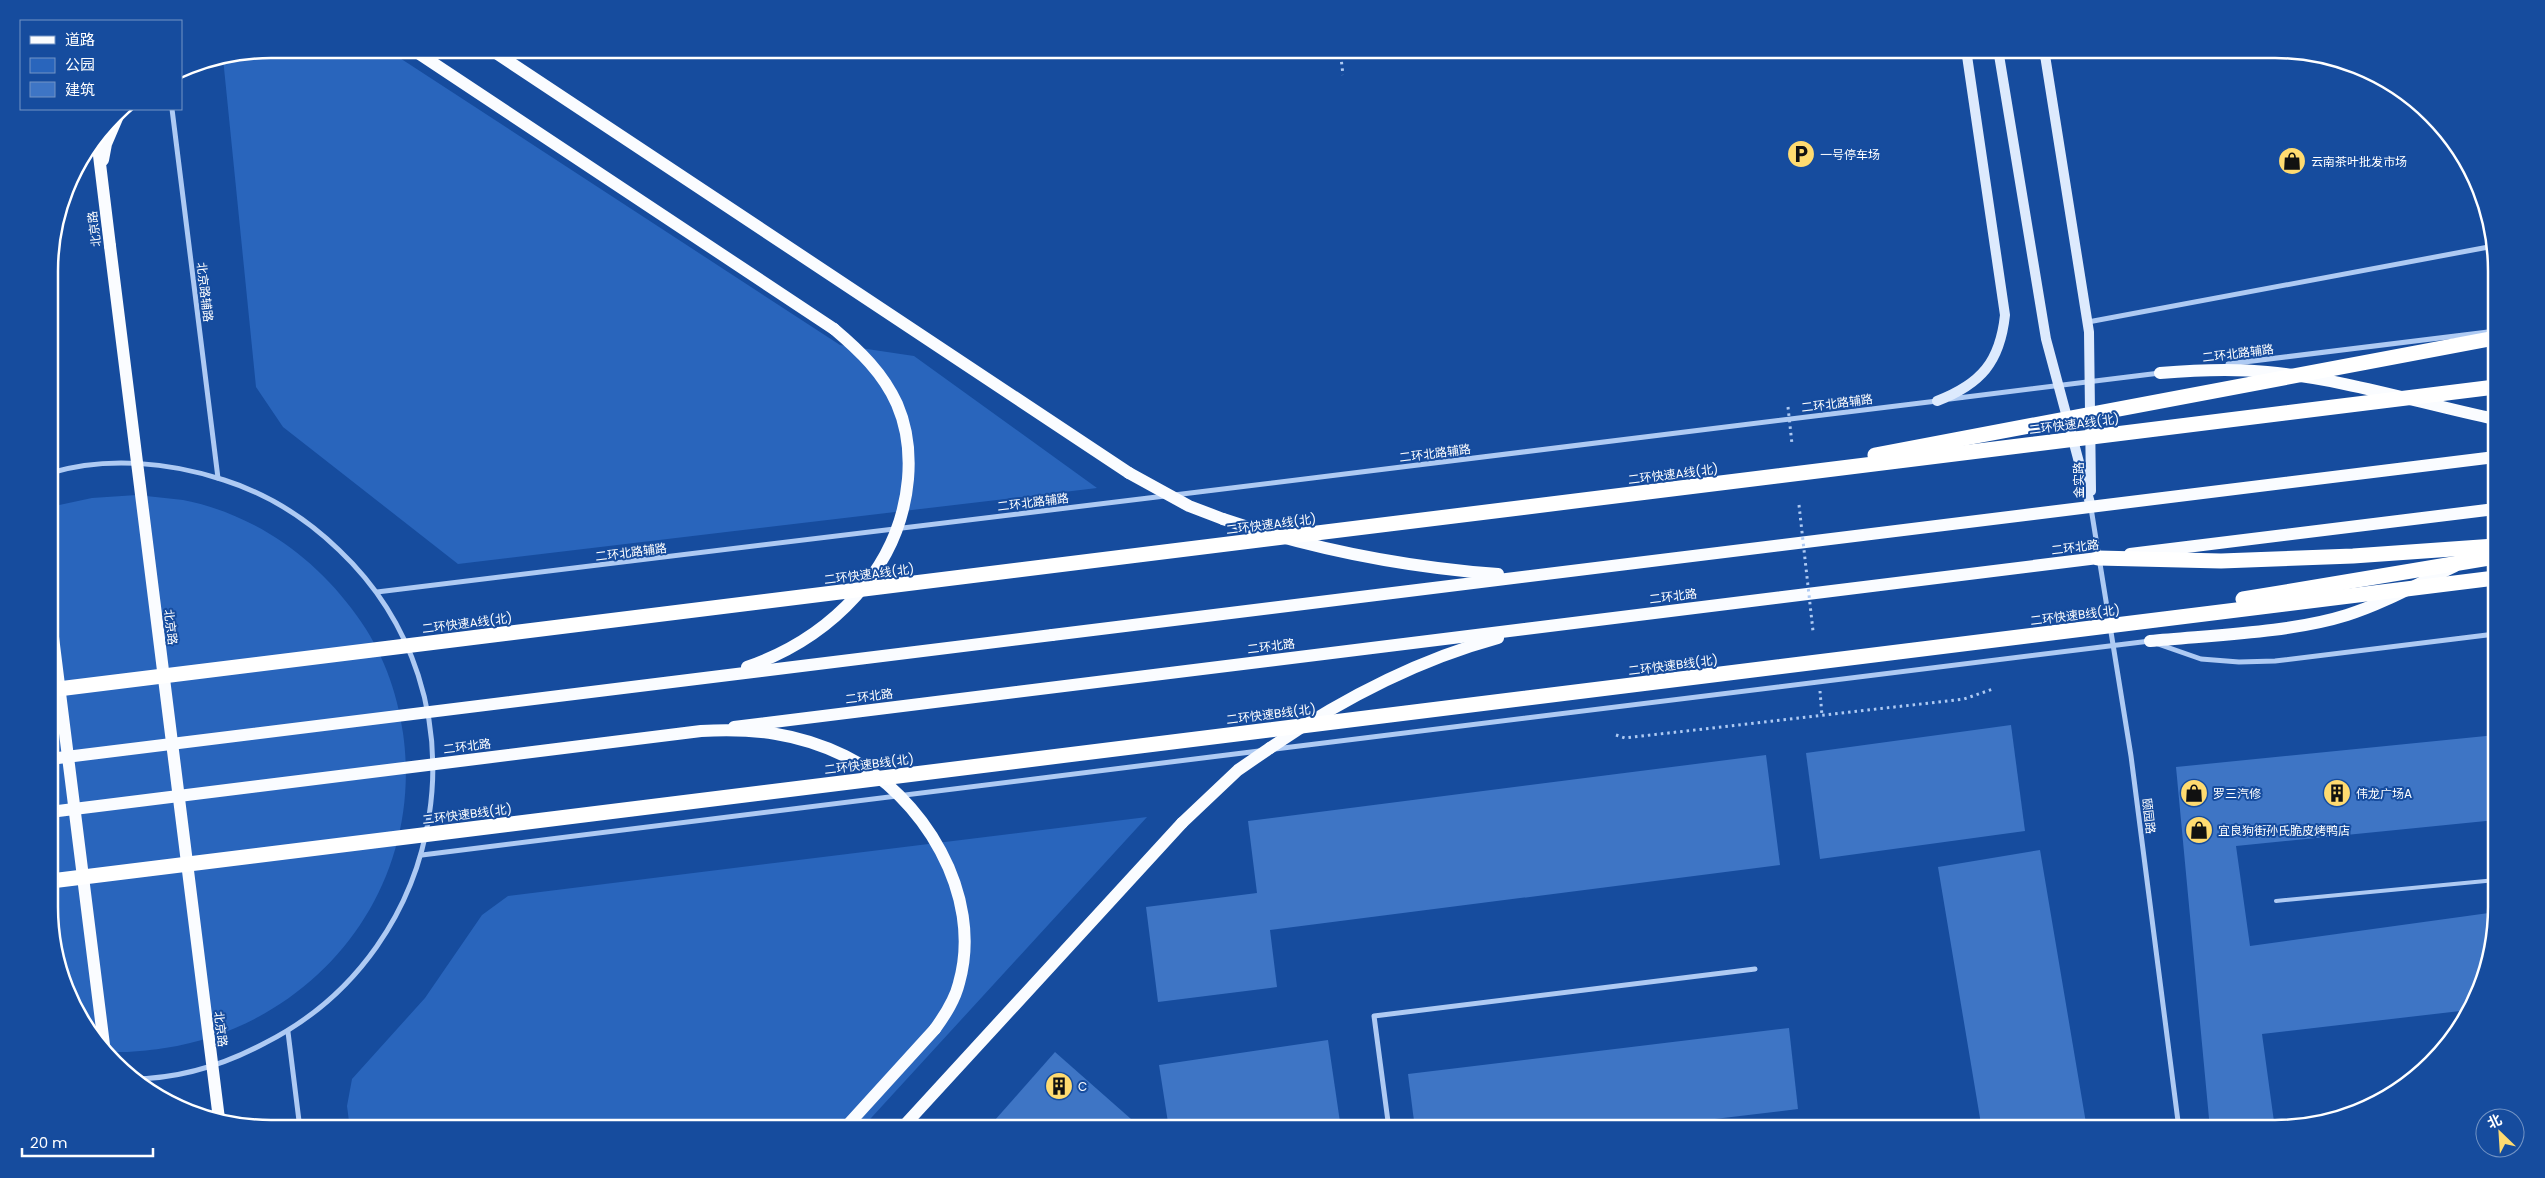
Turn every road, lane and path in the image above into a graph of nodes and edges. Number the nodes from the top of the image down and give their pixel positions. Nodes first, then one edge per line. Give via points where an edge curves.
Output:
1 (426, 58) edge
2 (504, 58) edge
3 (1341, 58) edge
4 (1967, 58) edge
5 (1999, 58) edge
6 (2045, 58) edge
7 (1343, 75) dead end
8 (172, 110) edge
9 (114, 126) edge
10 (98, 145) edge
11 (103, 187) junction
12 (2486, 247) edge
13 (2088, 322) junction
14 (2488, 332) edge
15 (2488, 339) edge
16 (2160, 373) junction
17 (2090, 381) junction
18 (2060, 385) junction
19 (2488, 388) edge
20 (1937, 400) junction
21 (1788, 407) dead end
22 (2488, 417) edge
23 (1793, 445) dead end
24 (2488, 457) edge
25 (58, 472) edge
26 (218, 478) junction
27 (1741, 481) junction
28 (1799, 503) dead end
29 (2091, 506) junction
30 (2488, 510) edge
31 (2488, 547) edge
32 (2488, 550) edge
33 (2098, 558) junction
34 (2488, 558) edge
35 (1526, 576) junction
36 (2488, 579) edge
37 (377, 592) junction
38 (1532, 628) junction
39 (2038, 635) junction
40 (2488, 635) edge
41 (1814, 638) dead end
42 (2150, 641) junction
43 (2113, 644) junction
44 (58, 677) edge
45 (697, 679) junction
46 (1819, 687) dead end
47 (58, 689) edge
48 (1964, 699) dead end
49 (1822, 716) junction
50 (701, 731) junction
51 (1625, 738) dead end
52 (58, 758) edge
53 (58, 811) edge
54 (422, 855) junction
55 (58, 880) edge
56 (2488, 881) edge
57 (2276, 901) dead end
58 (1755, 969) dead end
59 (288, 1032) junction
60 (103, 1040) edge
61 (142, 1078) edge
62 (218, 1114) edge
63 (299, 1120) edge
64 (852, 1120) edge
65 (909, 1120) edge
66 (1389, 1120) edge
67 (2178, 1120) edge

1 - 45 main road, bridge via 834,329 861,352 882,378 897,405 909,464 906,493 900,522 872,577 851,603 799,644 734,672
2 - 35 main road, bridge via 1129,473 1190,506 1293,541 1453,570
3 - 7 path
4 - 20 street via 2005,315 2001,342 1984,372 1956,393
5 - 18 street, 金实路 via 2046,340
6 - 13 street, 金实路
8 - 26 street, 北京路辅路
9 - 11 main road via 102,166
10 - 11 main road, 北京路
11 - 62 main road, 北京路, bridge
12 - 13 street
13 - 17 street, 金实路
14 - 16 street, 二环北路辅路
15 - 27 highway, bridge
16 - 17 street, 二环北路辅路
16 - 22 main road via 2231,370 2301,376
17 - 18 street, 二环北路辅路
17 - 29 street, 金实路
18 - 20 street, 二环北路辅路
18 - 29 street, 金实路
19 - 27 highway, 二环快速A线(北), bridge
20 - 37 street, 二环北路辅路
21 - 23 path, bridge
24 - 29 main road
25 - 26 street via 102,464 149,464
26 - 37 street via 282,505 320,532 354,564
27 - 47 highway, 二环快速A线(北), bridge
28 - 41 path, bridge
29 - 33 street, 颐园路
29 - 35 main road
30 - 33 main road, 二环北路
31 - 33 highway via 2221,561
32 - 42 main road via 2346,616 2287,627
33 - 38 main road, 二环北路
33 - 43 street, 颐园路
34 - 39 highway, bridge
35 - 45 main road, bridge
36 - 39 highway, 二环快速B线(北), bridge
37 - 54 street via 406,641 422,684 432,730 434,777
38 - 50 main road, 二环北路, bridge
38 - 65 main road, bridge via 1471,647 1392,678 1331,708 1238,770 1182,823
39 - 55 highway, 二环快速B线(北), bridge
40 - 42 street via 2257,662 2201,659
42 - 43 street
43 - 54 street
43 - 67 street, 颐园路 via 2131,756
44 - 60 main road, bridge
45 - 52 main road, bridge
46 - 49 path, bridge
48 - 49 path
49 - 51 path
50 - 53 main road, 二环北路, bridge
50 - 64 main road, bridge via 742,729 780,734 846,756 899,796 920,820 951,872 960,900 964,956 950,1008 935,1029
54 - 59 street via 400,912 375,951 346,986
56 - 57 lane
58 - 66 street via 1374,1016
59 - 61 street via 233,1060 189,1072
59 - 63 street

